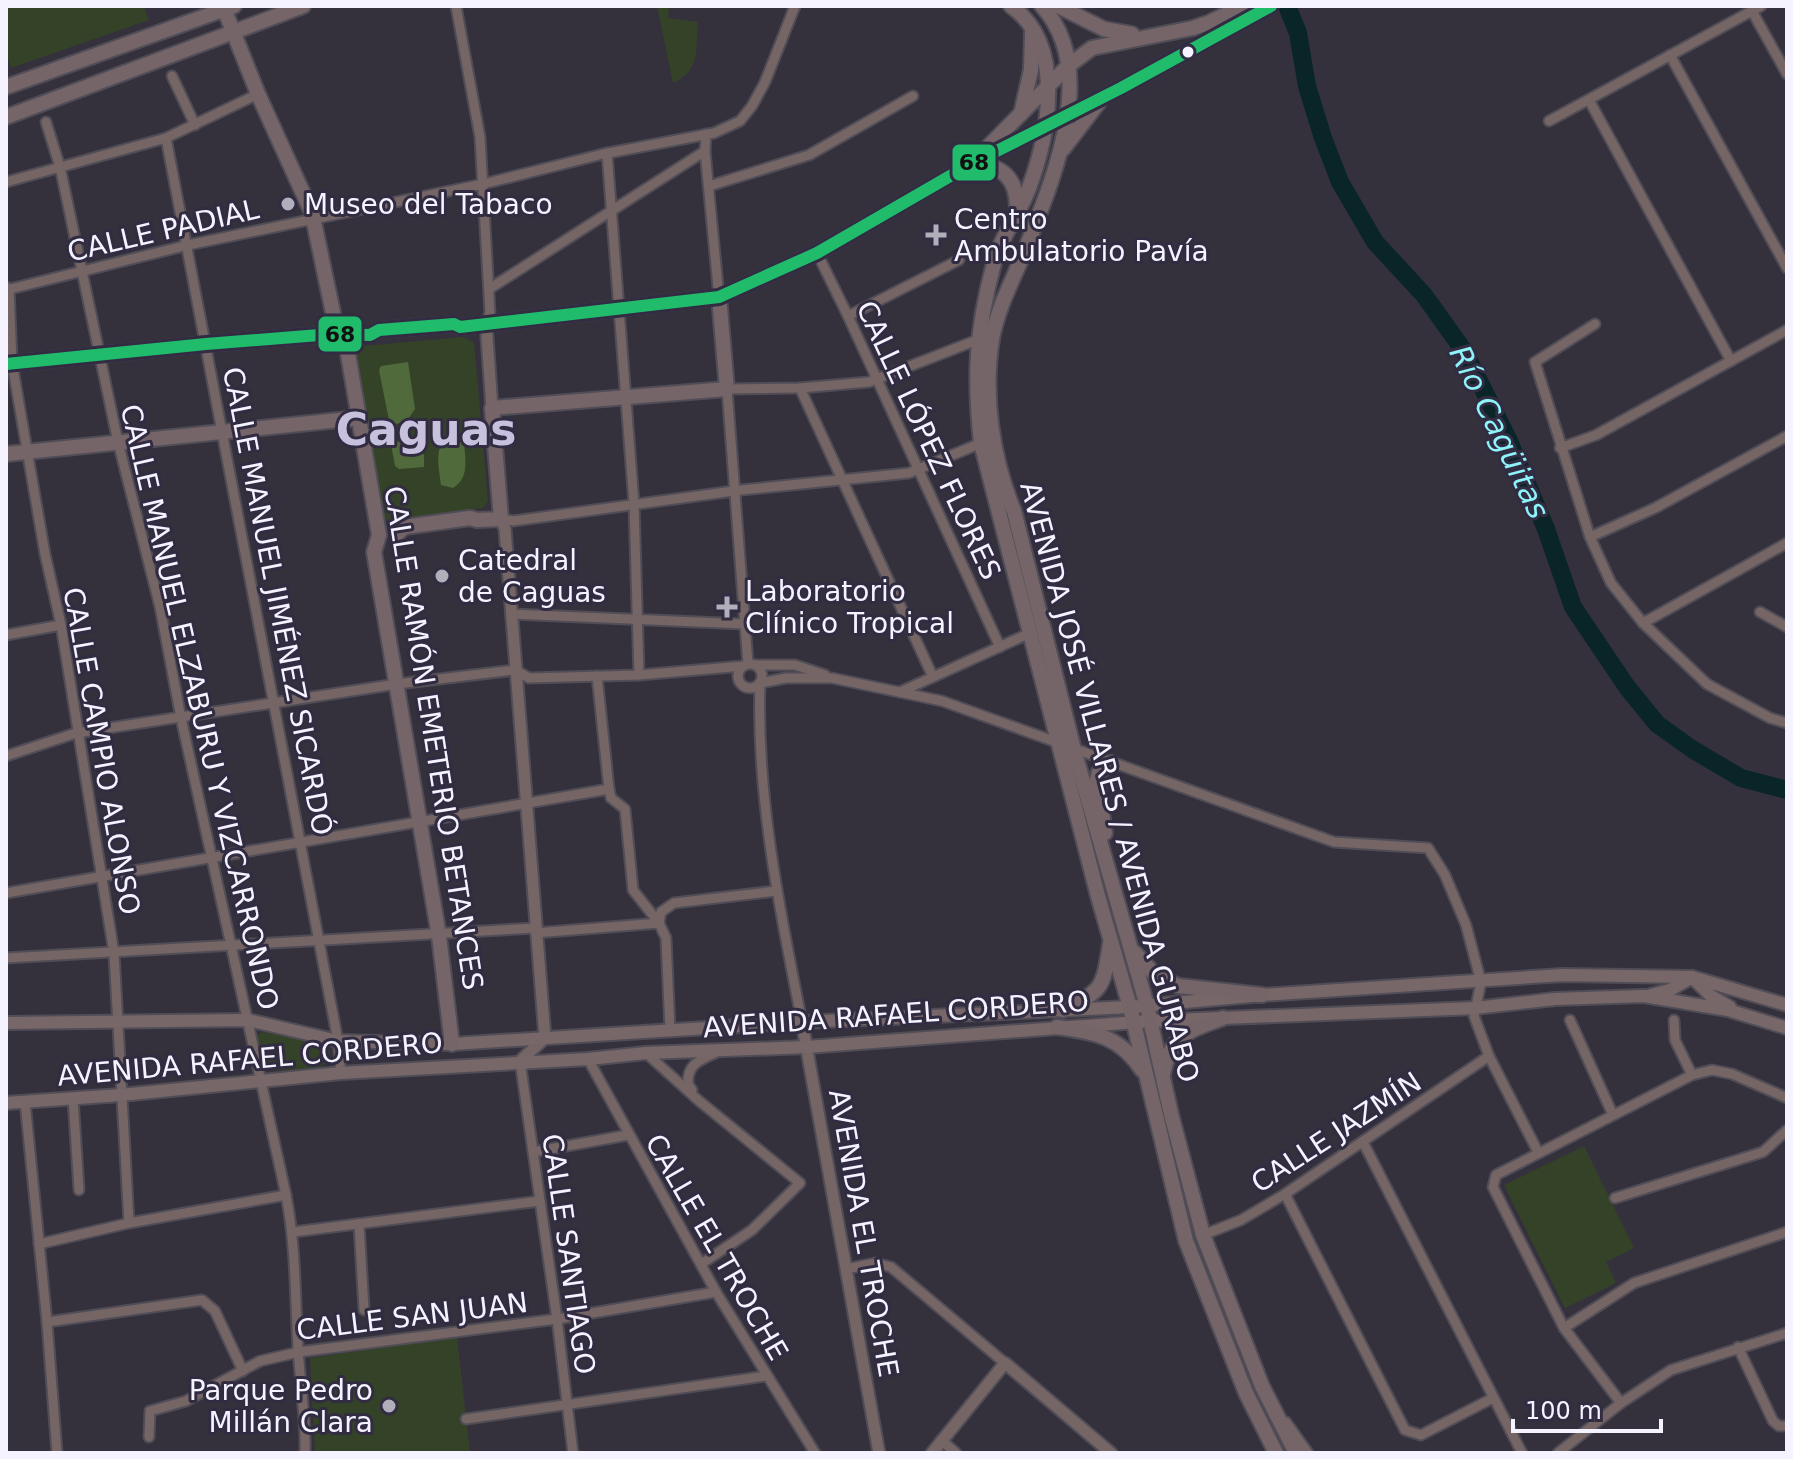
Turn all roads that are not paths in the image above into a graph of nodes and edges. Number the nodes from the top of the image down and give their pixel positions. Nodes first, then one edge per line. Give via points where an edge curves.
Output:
1 (303, 6) edge
2 (456, 6) edge
3 (795, 6) edge
4 (1011, 6) edge
5 (1042, 6) edge
6 (1058, 6) edge
7 (1243, 6) edge
8 (1271, 6) edge
9 (227, 7) edge
10 (1757, 9) edge
11 (1232, 20) junction
12 (1032, 24) junction
13 (231, 32) junction
14 (1160, 35) junction
15 (1670, 55) junction
16 (1068, 66) junction
17 (1787, 74) edge
18 (172, 76) dead end
19 (1047, 86) junction
20 (6, 87) edge
21 (1110, 93) junction
22 (258, 94) junction
23 (913, 96) dead end
24 (1589, 100) junction
25 (1021, 114) junction
26 (1067, 115) junction
27 (6, 117) edge
28 (1549, 121) dead end
29 (46, 122) dead end
30 (195, 125) junction
31 (1044, 127) junction
32 (706, 134) junction
33 (166, 138) junction
34 (705, 151) junction
35 (607, 153) junction
36 (1060, 153) junction
37 (971, 164) junction
38 (60, 167) junction
39 (6, 182) edge
40 (483, 184) junction
41 (709, 186) junction
42 (612, 209) junction
43 (1017, 213) junction
44 (314, 219) junction
45 (188, 245) junction
46 (817, 253) junction
47 (959, 260) dead end
48 (1787, 268) edge
49 (83, 271) junction
50 (7, 289) edge
51 (489, 289) junction
52 (719, 297) junction
53 (619, 308) junction
54 (848, 316) junction
55 (486, 323) junction
56 (1595, 324) dead end
57 (1787, 330) edge
58 (343, 336) junction
59 (977, 340) junction
60 (206, 344) junction
61 (100, 356) junction
62 (1731, 361) junction
63 (9, 364) edge
64 (877, 380) junction
65 (800, 388) junction
66 (727, 389) junction
67 (625, 399) junction
68 (492, 408) junction
69 (359, 418) junction
70 (221, 433) junction
71 (1787, 436) edge
72 (118, 442) junction
73 (981, 443) junction
74 (1560, 448) junction
75 (27, 451) junction
76 (6, 454) edge
77 (919, 470) junction
78 (842, 480) junction
79 (735, 491) junction
80 (634, 504) junction
81 (501, 519) junction
82 (379, 535) junction
83 (1590, 537) junction
84 (1787, 543) edge
85 (1760, 612) dead end
86 (511, 614) junction
87 (638, 618) junction
88 (1643, 623) junction
89 (745, 624) junction
90 (61, 625) junction
91 (1787, 627) edge
92 (1030, 633) junction
93 (6, 635) edge
94 (1000, 647) junction
95 (749, 665) junction
96 (723, 669) junction
97 (515, 670) junction
98 (639, 675) junction
99 (597, 676) junction
100 (933, 677) junction
101 (832, 678) junction
102 (760, 683) junction
103 (397, 684) junction
104 (744, 685) junction
105 (900, 692) junction
106 (760, 699) junction
107 (273, 704) junction
108 (181, 718) junction
109 (1787, 723) edge
110 (78, 734) junction
111 (1067, 747) junction
112 (6, 756) edge
113 (1111, 763) junction
114 (609, 789) junction
115 (525, 802) junction
116 (421, 821) junction
117 (302, 843) junction
118 (212, 858) junction
119 (103, 878) junction
120 (1114, 887) junction
121 (776, 891) junction
122 (6, 893) edge
123 (1098, 896) junction
124 (659, 923) junction
125 (535, 930) junction
126 (439, 936) junction
127 (319, 940) junction
128 (1111, 940) junction
129 (232, 946) junction
130 (1132, 951) junction
131 (114, 953) junction
132 (6, 958) edge
133 (1692, 977) junction
134 (1481, 982) junction
135 (1262, 995) junction
136 (1644, 996) junction
137 (1787, 1005) edge
138 (1475, 1008) junction
139 (1063, 1010) junction
140 (1742, 1013) junction
141 (1149, 1014) junction
142 (1131, 1015) junction
143 (1223, 1018) junction
144 (248, 1020) junction
145 (1570, 1020) dead end
146 (1674, 1020) dead end
147 (117, 1022) junction
148 (802, 1022) junction
149 (6, 1023) edge
150 (1057, 1027) junction
151 (1787, 1028) edge
152 (670, 1030) junction
153 (545, 1038) junction
154 (338, 1041) junction
155 (452, 1044) junction
156 (807, 1047) junction
157 (721, 1050) junction
158 (646, 1053) junction
159 (1489, 1056) junction
160 (588, 1059) junction
161 (520, 1061) junction
162 (341, 1073) junction
163 (1692, 1075) junction
164 (1146, 1077) junction
165 (1163, 1078) junction
166 (261, 1081) junction
167 (121, 1095) junction
168 (73, 1098) junction
169 (1787, 1098) edge
170 (698, 1100) junction
171 (25, 1102) junction
172 (6, 1103) edge
173 (1613, 1115) junction
174 (1787, 1130) edge
175 (628, 1135) junction
176 (1363, 1142) junction
177 (1180, 1149) junction
178 (533, 1152) junction
179 (1538, 1152) junction
180 (1163, 1154) junction
181 (79, 1190) dead end
182 (1285, 1194) junction
183 (286, 1195) junction
184 (1615, 1198) dead end
185 (540, 1201) junction
186 (129, 1223) junction
187 (359, 1224) junction
188 (293, 1232) junction
189 (1787, 1232) edge
190 (1207, 1235) junction
191 (39, 1244) junction
192 (701, 1264) junction
193 (846, 1269) junction
194 (716, 1292) junction
195 (364, 1310) dead end
196 (557, 1319) junction
197 (47, 1322) junction
198 (1564, 1328) junction
199 (1787, 1333) edge
200 (1738, 1347) junction
201 (299, 1352) junction
202 (1005, 1363) junction
203 (243, 1371) junction
204 (766, 1376) junction
205 (1493, 1398) junction
206 (1621, 1403) junction
207 (566, 1406) junction
208 (466, 1419) dead end
209 (1787, 1426) edge
210 (149, 1437) dead end
211 (941, 1440) junction
212 (57, 1453) edge
213 (305, 1453) edge
214 (573, 1453) edge
215 (815, 1453) edge
216 (879, 1453) edge
217 (932, 1453) edge
218 (956, 1453) edge
219 (1111, 1453) edge
220 (1276, 1453) edge
221 (1296, 1453) edge
222 (1308, 1453) edge
223 (1522, 1453) edge
224 (1558, 1453) edge

1 - 13 main road
2 - 40 street via 480,137
3 - 32 street, CALLE PADIAL via 752,106 740,121
4 - 12 main road
5 - 16 main road, AVENIDA JOSÉ VILLARES / AVENIDA GURABO via 1060,33
6 - 14 main road via 1116,33
7 - 11 main road
8 - 11 main road
9 - 13 main road, CALLE RAMÓN EMETERIO BETANCES
9 - 20 main road
10 - 15 street
10 - 17 street
11 - 14 main road
11 - 21 main road
12 - 19 main road, AVENIDA JOSÉ VILLARES / AVENIDA GURABO via 1045,60
12 - 25 main road via 1031,70
13 - 22 main road, CALLE RAMÓN EMETERIO BETANCES
13 - 27 main road
14 - 16 main road via 1092,48
15 - 24 street
15 - 48 street
16 - 19 main road
16 - 26 main road, AVENIDA JOSÉ VILLARES / AVENIDA GURABO
18 - 30 street
19 - 25 main road
19 - 31 main road, AVENIDA JOSÉ VILLARES / AVENIDA GURABO
21 - 26 main road
21 - 36 main road
22 - 30 street
22 - 44 main road, CALLE RAMÓN EMETERIO BETANCES
23 - 41 street via 809,155
24 - 28 street
24 - 62 street
25 - 37 main road
26 - 31 main road
26 - 36 main road, AVENIDA JOSÉ VILLARES / AVENIDA GURABO
29 - 38 street, CALLE MANUEL ELZABURU Y VIZCARRONDO
30 - 33 street
31 - 37 main road
31 - 43 main road, AVENIDA JOSÉ VILLARES / AVENIDA GURABO via 1029,189
32 - 34 street
32 - 35 street, CALLE PADIAL
33 - 38 street
33 - 45 street, CALLE MANUEL JIMÉNEZ SICARDÓ
34 - 41 street
34 - 42 street
35 - 40 street, CALLE PADIAL
35 - 42 street
36 - 111 main road, AVENIDA JOSÉ VILLARES / AVENIDA GURABO via 997,323 989,398 993,439
37 - 43 main road via 996,167 1010,177
37 - 46 main road
38 - 39 street
38 - 49 street, CALLE MANUEL ELZABURU Y VIZCARRONDO
40 - 44 street, CALLE PADIAL
40 - 51 street
41 - 52 street
42 - 51 street
42 - 53 street
43 - 59 main road, AVENIDA JOSÉ VILLARES / AVENIDA GURABO via 994,262
44 - 45 street, CALLE PADIAL
44 - 58 main road, CALLE RAMÓN EMETERIO BETANCES via 336,327
45 - 49 street, CALLE PADIAL
45 - 60 street, CALLE MANUEL JIMÉNEZ SICARDÓ
46 - 52 main road
46 - 54 street, CALLE LÓPEZ FLORES
47 - 54 street
49 - 50 street, CALLE PADIAL
49 - 61 street, CALLE MANUEL ELZABURU Y VIZCARRONDO
50 - 63 street, CALLE CAMPIO ALONSO
51 - 55 street
52 - 53 main road
52 - 66 main road
53 - 55 main road
53 - 67 street
54 - 64 street, CALLE LÓPEZ FLORES
55 - 58 main road
55 - 68 street
56 - 74 street via 1535,362
57 - 62 street
58 - 60 main road
58 - 69 main road, CALLE RAMÓN EMETERIO BETANCES
59 - 64 street
59 - 73 main road, AVENIDA JOSÉ VILLARES / AVENIDA GURABO
60 - 61 main road
60 - 70 street, CALLE MANUEL JIMÉNEZ SICARDÓ
61 - 63 main road
61 - 72 street, CALLE MANUEL ELZABURU Y VIZCARRONDO
62 - 74 street via 1596,435
63 - 75 street, CALLE CAMPIO ALONSO
64 - 65 street
64 - 77 street, CALLE LÓPEZ FLORES
65 - 66 street
65 - 78 street
66 - 67 main road
66 - 79 street
67 - 68 main road
67 - 80 street
68 - 81 main road
69 - 70 main road
69 - 82 main road, CALLE RAMÓN EMETERIO BETANCES
70 - 72 main road
70 - 107 street, CALLE MANUEL JIMÉNEZ SICARDÓ
71 - 83 street
72 - 75 main road
72 - 108 street, CALLE MANUEL ELZABURU Y VIZCARRONDO via 160,607
73 - 77 street
73 - 92 main road, AVENIDA JOSÉ VILLARES / AVENIDA GURABO
74 - 83 street
75 - 76 main road
75 - 90 street, CALLE CAMPIO ALONSO
77 - 78 street
77 - 94 street, CALLE LÓPEZ FLORES
78 - 79 street
78 - 100 street
79 - 80 street
79 - 89 street
80 - 81 street
80 - 87 street
81 - 82 main road
81 - 86 street
82 - 103 main road, CALLE RAMÓN EMETERIO BETANCES via 374,552
83 - 88 street via 1611,583
84 - 88 street
85 - 91 street
86 - 87 street
86 - 97 street
87 - 89 street
87 - 98 street
88 - 109 street via 1707,684
89 - 95 street
90 - 93 street
90 - 110 street, CALLE CAMPIO ALONSO
92 - 94 street
92 - 111 main road, AVENIDA JOSÉ VILLARES / AVENIDA GURABO
94 - 100 street
95 - 96 street
95 - 101 street via 795,665
95 - 102 street via 762,675
95 - 104 street via 738,673
96 - 98 street
96 - 104 street
97 - 99 street via 529,678
97 - 103 street
97 - 115 street
98 - 99 street
99 - 114 street
100 - 105 street
101 - 102 street
101 - 105 street
102 - 104 street
102 - 106 street
103 - 107 street
103 - 116 main road, CALLE RAMÓN EMETERIO BETANCES
104 - 106 street
105 - 111 street via 942,701
106 - 121 street
107 - 108 street
107 - 117 street, CALLE MANUEL JIMÉNEZ SICARDÓ
108 - 110 street
108 - 118 street, CALLE MANUEL ELZABURU Y VIZCARRONDO
110 - 112 street
110 - 119 street, CALLE CAMPIO ALONSO
111 - 113 street
111 - 120 main road, AVENIDA JOSÉ VILLARES / AVENIDA GURABO
111 - 123 main road, AVENIDA JOSÉ VILLARES / AVENIDA GURABO
113 - 120 main road via 1097,780
113 - 134 street via 1334,842 1428,848 1466,925
114 - 115 street
114 - 124 street via 611,798 625,809 633,890
115 - 116 street
115 - 125 street
116 - 117 street
116 - 126 main road, CALLE RAMÓN EMETERIO BETANCES
117 - 118 street
117 - 127 street, CALLE MANUEL JIMÉNEZ SICARDÓ
118 - 119 street
118 - 129 street, CALLE MANUEL ELZABURU Y VIZCARRONDO
119 - 122 street
119 - 131 street, CALLE CAMPIO ALONSO
120 - 123 main road
120 - 130 main road, AVENIDA JOSÉ VILLARES / AVENIDA GURABO
121 - 124 street via 674,903 661,912
121 - 148 street
123 - 128 main road, AVENIDA JOSÉ VILLARES / AVENIDA GURABO
124 - 125 street
124 - 152 street via 666,938
125 - 126 street
125 - 153 street
126 - 127 street
126 - 155 main road, CALLE RAMÓN EMETERIO BETANCES
127 - 129 street
127 - 154 street, CALLE MANUEL JIMÉNEZ SICARDÓ
128 - 139 main road via 1104,981 1093,995
128 - 142 main road, AVENIDA JOSÉ VILLARES / AVENIDA GURABO
129 - 131 street
129 - 144 street, CALLE MANUEL ELZABURU Y VIZCARRONDO
130 - 135 main road via 1158,978 1179,986
130 - 141 main road, AVENIDA JOSÉ VILLARES / AVENIDA GURABO
131 - 132 street
131 - 147 street, CALLE CAMPIO ALONSO
133 - 134 main road, AVENIDA RAFAEL CORDERO via 1563,975
133 - 136 main road
133 - 137 main road, AVENIDA RAFAEL CORDERO
133 - 140 main road via 1711,996
134 - 135 main road, AVENIDA RAFAEL CORDERO
134 - 138 street
135 - 141 main road, AVENIDA RAFAEL CORDERO
136 - 138 main road, AVENIDA RAFAEL CORDERO
136 - 140 main road, AVENIDA RAFAEL CORDERO
138 - 143 main road, AVENIDA RAFAEL CORDERO
138 - 159 street
139 - 142 main road, AVENIDA RAFAEL CORDERO
139 - 148 main road, AVENIDA RAFAEL CORDERO
140 - 151 main road, AVENIDA RAFAEL CORDERO
141 - 142 main road, AVENIDA RAFAEL CORDERO
141 - 143 main road, AVENIDA RAFAEL CORDERO
141 - 165 main road, AVENIDA JOSÉ VILLARES / AVENIDA GURABO
142 - 150 main road, AVENIDA RAFAEL CORDERO
142 - 164 main road, AVENIDA JOSÉ VILLARES / AVENIDA GURABO
143 - 165 main road via 1175,1040
144 - 147 main road, AVENIDA RAFAEL CORDERO
144 - 154 main road, AVENIDA RAFAEL CORDERO
144 - 166 street, CALLE MANUEL ELZABURU Y VIZCARRONDO
145 - 173 street
146 - 163 street via 1675,1040
147 - 149 main road, AVENIDA RAFAEL CORDERO
147 - 167 street, CALLE CAMPIO ALONSO
148 - 152 main road, AVENIDA RAFAEL CORDERO
148 - 156 street, AVENIDA EL TROCHE
150 - 156 main road, AVENIDA RAFAEL CORDERO
150 - 164 main road via 1119,1044
152 - 153 main road, AVENIDA RAFAEL CORDERO
153 - 155 main road, AVENIDA RAFAEL CORDERO
153 - 161 street
154 - 155 main road, AVENIDA RAFAEL CORDERO
154 - 162 street, CALLE MANUEL JIMÉNEZ SICARDÓ
156 - 157 main road, AVENIDA RAFAEL CORDERO
156 - 193 street, AVENIDA EL TROCHE
157 - 158 main road, AVENIDA RAFAEL CORDERO
157 - 170 street via 694,1063 688,1074
158 - 160 main road, AVENIDA RAFAEL CORDERO
158 - 170 street
159 - 176 street, CALLE JAZMÍN
159 - 179 street
160 - 161 main road, AVENIDA RAFAEL CORDERO
160 - 175 street, CALLE EL TROCHE
161 - 162 main road, AVENIDA RAFAEL CORDERO
161 - 178 street, CALLE SANTIAGO
162 - 166 main road, AVENIDA RAFAEL CORDERO
163 - 169 street via 1712,1070 1732,1074
163 - 173 street
164 - 180 main road, AVENIDA JOSÉ VILLARES / AVENIDA GURABO
165 - 177 main road, AVENIDA JOSÉ VILLARES / AVENIDA GURABO
166 - 167 main road, AVENIDA RAFAEL CORDERO
166 - 183 street, CALLE MANUEL ELZABURU Y VIZCARRONDO
167 - 168 main road, AVENIDA RAFAEL CORDERO
167 - 186 street, CALLE CAMPIO ALONSO
168 - 171 main road, AVENIDA RAFAEL CORDERO
168 - 181 street
170 - 192 street via 800,1183 752,1230
171 - 172 main road, AVENIDA RAFAEL CORDERO
171 - 191 street
173 - 179 street
174 - 184 street via 1763,1152
175 - 178 street
175 - 192 street, CALLE EL TROCHE
176 - 182 street, CALLE JAZMÍN
176 - 205 street
177 - 180 main road
177 - 190 main road, AVENIDA JOSÉ VILLARES / AVENIDA GURABO
178 - 185 street, CALLE SANTIAGO
179 - 198 street via 1496,1175 1493,1187
180 - 220 main road, AVENIDA JOSÉ VILLARES / AVENIDA GURABO via 1186,1241 1246,1393
182 - 190 street, CALLE JAZMÍN
182 - 205 street via 1405,1430 1421,1435
183 - 186 street
183 - 188 street, CALLE MANUEL ELZABURU Y VIZCARRONDO
185 - 187 street
185 - 196 street, CALLE SANTIAGO
186 - 191 street
187 - 188 street
187 - 195 street
188 - 201 street, CALLE MANUEL ELZABURU Y VIZCARRONDO
189 - 198 street via 1634,1283
190 - 221 main road, AVENIDA JOSÉ VILLARES / AVENIDA GURABO via 1262,1386
190 - 222 street via 1274,1403
191 - 197 street
192 - 194 street, CALLE EL TROCHE
193 - 202 street via 875,1263 891,1267
193 - 216 street, AVENIDA EL TROCHE
194 - 196 street, CALLE SAN JUAN
194 - 204 street, CALLE EL TROCHE
196 - 201 street, CALLE SAN JUAN
196 - 207 street, CALLE SANTIAGO
197 - 203 street via 202,1300 215,1311
197 - 212 street
198 - 206 street
199 - 200 street
200 - 206 street via 1671,1370
200 - 209 street via 1773,1421
201 - 203 street, CALLE SAN JUAN via 260,1361
201 - 213 street, CALLE MANUEL ELZABURU Y VIZCARRONDO
202 - 211 street
202 - 219 street
203 - 210 street, CALLE SAN JUAN via 186,1401 150,1411
204 - 207 street
204 - 215 street, CALLE EL TROCHE
205 - 223 street
206 - 224 street
207 - 208 street
207 - 214 street, CALLE SANTIAGO
211 - 217 street
211 - 218 street

